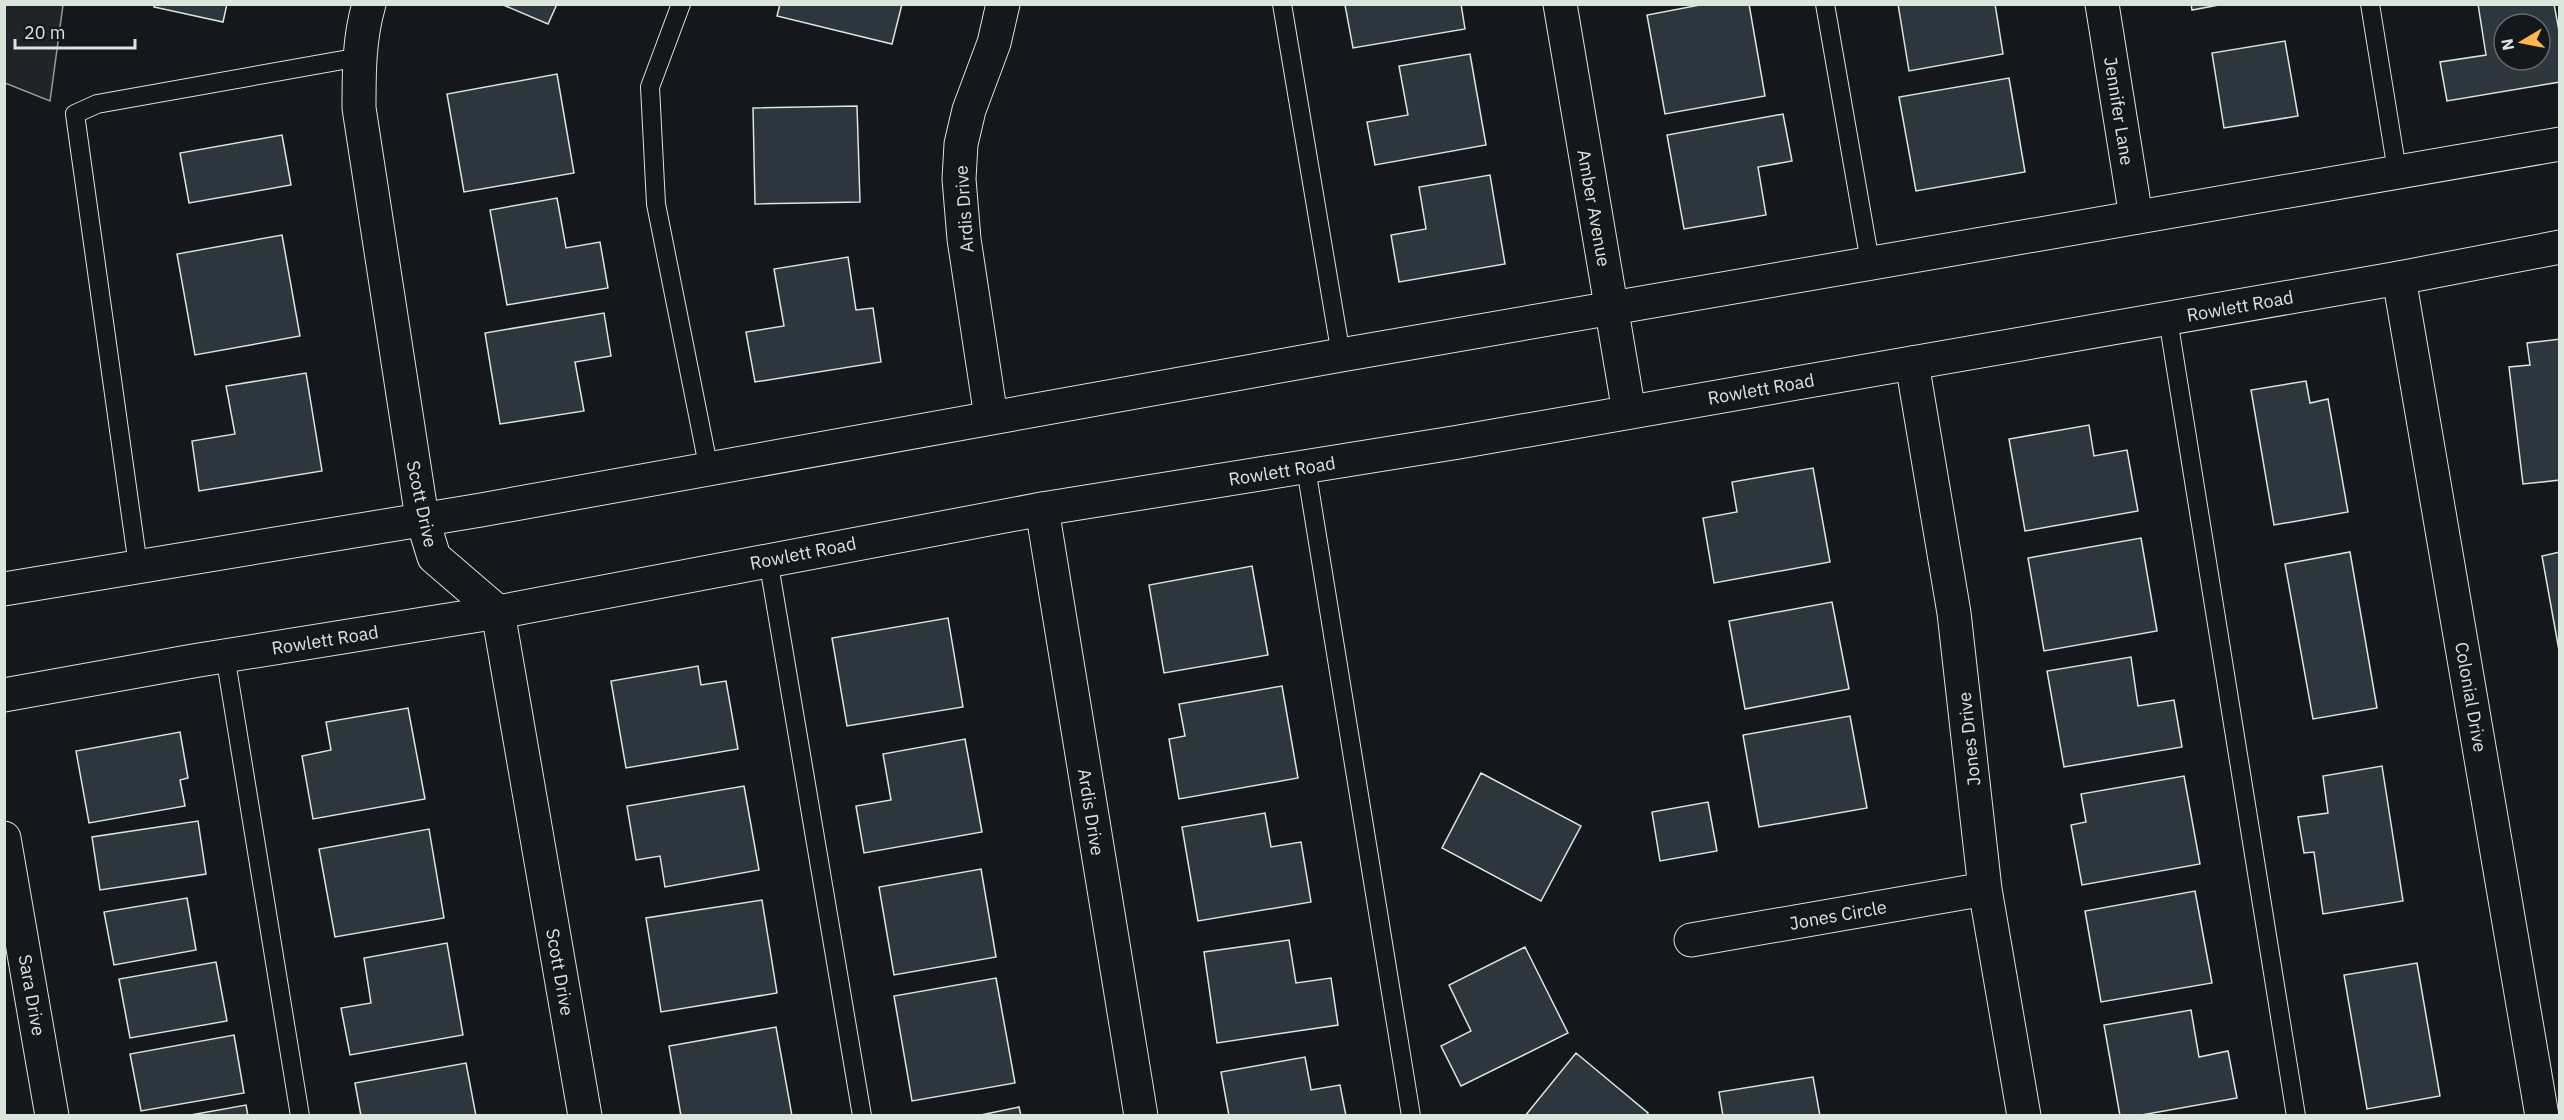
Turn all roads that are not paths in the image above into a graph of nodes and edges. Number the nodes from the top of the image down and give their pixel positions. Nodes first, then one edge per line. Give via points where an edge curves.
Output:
1 (369, 4) edge
2 (681, 4) edge
3 (1004, 4) edge
4 (1282, 4) edge
5 (1560, 4) edge
6 (1825, 4) edge
7 (2102, 4) edge
8 (2370, 4) edge
9 (360, 57) junction
10 (2559, 144) edge
11 (2397, 171) junction
12 (2136, 217) junction
13 (2559, 247) edge
14 (1870, 262) junction
15 (2399, 278) junction
16 (1611, 308) junction
17 (2168, 318) junction
18 (1341, 355) junction
19 (1912, 363) junction
20 (1629, 412) junction
21 (991, 417) junction
22 (1306, 468) junction
23 (710, 470) junction
24 (1042, 508) junction
25 (422, 518) junction
26 (768, 559) junction
27 (138, 566) junction
28 (4, 589) edge
29 (498, 612) junction
30 (225, 656) junction
31 (4, 695) edge
32 (4, 838) edge
33 (1986, 889) junction
34 (1691, 940) dead end
35 (52, 1116) edge
36 (300, 1116) edge
37 (585, 1116) edge
38 (862, 1116) edge
39 (1141, 1116) edge
40 (1411, 1116) edge
41 (2024, 1116) edge
42 (2296, 1116) edge
43 (2542, 1116) edge

1 - 9 main road, Scott Drive
2 - 23 lane via 650,87 656,204
3 - 21 main road, Ardis Drive via 969,110 961,144 959,179 964,239
4 - 18 lane
5 - 16 main road, Amber Avenue
6 - 14 lane
7 - 12 main road, Jennifer Lane
8 - 11 lane
9 - 25 main road, Scott Drive via 359,108
9 - 27 lane via 97,104 75,114
10 - 11 main road
11 - 12 main road
12 - 14 main road
13 - 15 main road, Rowlett Road
14 - 16 main road
15 - 17 main road, Rowlett Road
15 - 43 main road, Colonial Drive
16 - 18 main road
16 - 20 main road, Amber Avenue
17 - 19 main road, Rowlett Road
17 - 42 lane
18 - 21 main road
19 - 20 main road, Rowlett Road
19 - 33 main road, Jones Drive via 1954,613
20 - 22 main road, Rowlett Road
21 - 23 main road
22 - 24 main road, Rowlett Road
22 - 40 lane
23 - 25 main road
24 - 26 main road, Rowlett Road
24 - 39 main road, Ardis Drive
25 - 27 main road
25 - 29 main road, Scott Drive via 434,557
26 - 29 main road, Rowlett Road
26 - 38 lane
27 - 28 main road
29 - 30 main road, Rowlett Road
29 - 37 main road, Scott Drive
30 - 31 main road, Rowlett Road
30 - 36 lane
32 - 35 main road, Sara Drive
33 - 34 main road, Jones Circle
33 - 41 main road, Jones Drive

